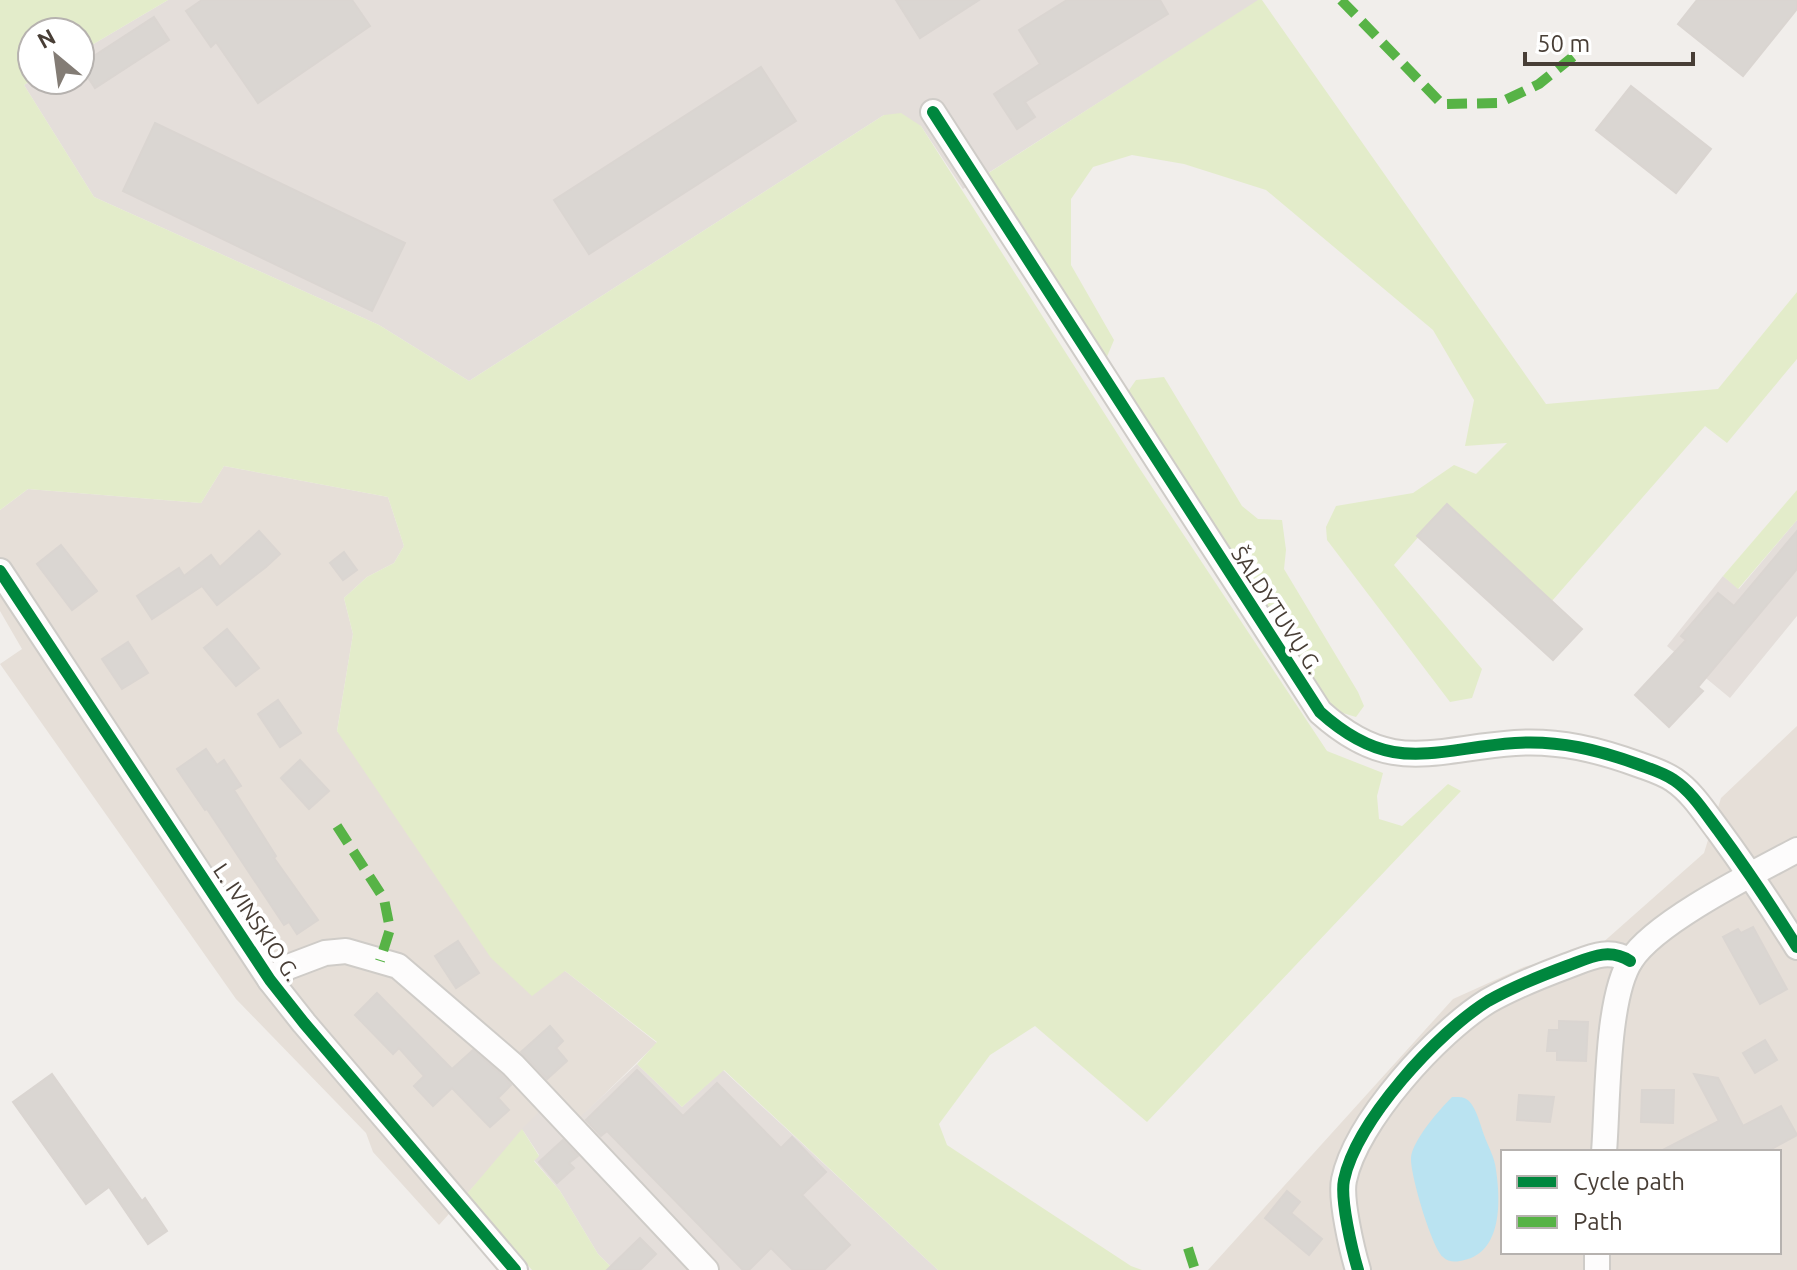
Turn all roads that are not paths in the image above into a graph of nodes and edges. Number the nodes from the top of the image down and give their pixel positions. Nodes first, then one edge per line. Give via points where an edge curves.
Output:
1 (933, 112) dead end
2 (0, 571) edge
3 (1797, 850) edge
4 (1751, 874) junction
5 (1797, 947) edge
6 (1630, 961) junction
7 (270, 980) junction
8 (1604, 1150) edge
9 (515, 1270) edge
10 (706, 1270) edge
11 (1358, 1270) edge

1 - 4 street, ŠALDYTUVŲ G. via 1320,712 1343,733 1378,750 1417,755 1515,743 1565,744 1641,765 1673,779 1694,798
2 - 7 street, L. IVINSKIO G.
3 - 4 street
4 - 5 street, ŠALDYTUVŲ G.
4 - 6 street via 1668,925
6 - 8 street via 1615,1004
6 - 11 street via 1606,953 1541,975 1487,1002 1407,1073 1355,1149 1343,1181
7 - 9 street, L. IVINSKIO G.
7 - 10 street via 325,953 346,951 398,966 513,1065

